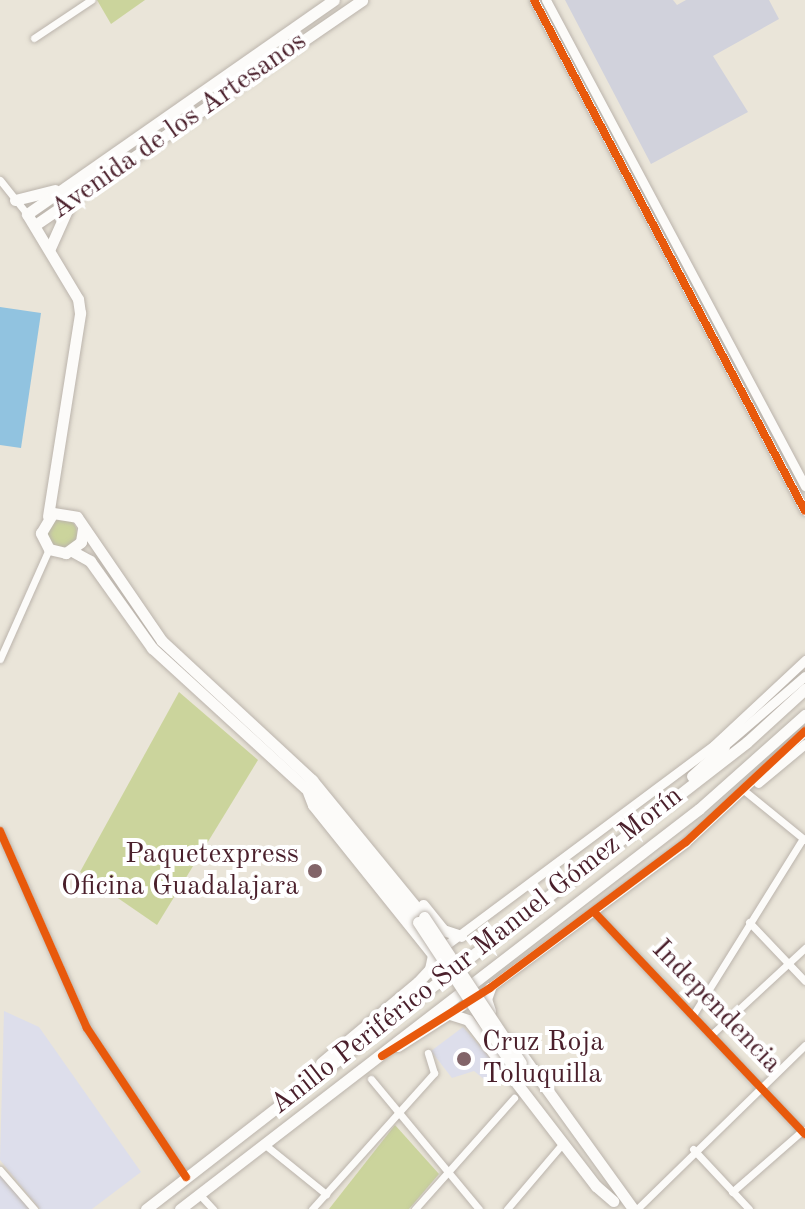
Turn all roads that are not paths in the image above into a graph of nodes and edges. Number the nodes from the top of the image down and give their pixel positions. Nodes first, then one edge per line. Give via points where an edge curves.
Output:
1 (91, 0) edge
2 (334, 0) edge
3 (362, 0) edge
4 (534, 0) edge
5 (546, 0) edge
6 (34, 38) dead end
7 (218, 80) junction
8 (227, 93) junction
9 (149, 129) junction
10 (156, 141) junction
11 (0, 180) edge
12 (63, 188) junction
13 (15, 200) junction
14 (71, 201) junction
15 (27, 214) junction
16 (35, 225) junction
17 (50, 248) junction
18 (54, 476) junction
19 (805, 486) edge
20 (65, 511) junction
21 (805, 511) edge
22 (48, 516) junction
23 (83, 529) junction
24 (49, 549) junction
25 (72, 551) junction
26 (0, 659) edge
27 (805, 660) edge
28 (805, 676) edge
29 (805, 689) edge
30 (805, 715) edge
31 (805, 731) edge
32 (805, 744) edge
33 (724, 747) junction
34 (676, 774) junction
35 (310, 784) junction
36 (746, 792) junction
37 (723, 809) junction
38 (642, 823) junction
39 (0, 831) edge
40 (804, 839) edge
41 (594, 912) junction
42 (749, 922) junction
43 (439, 925) junction
44 (461, 936) junction
45 (422, 939) junction
46 (805, 948) edge
47 (433, 955) junction
48 (788, 963) junction
49 (805, 981) edge
50 (490, 988) junction
51 (450, 1014) junction
52 (693, 1015) junction
53 (499, 1023) junction
54 (712, 1034) junction
55 (481, 1037) junction
56 (805, 1045) edge
57 (428, 1053) dead end
58 (382, 1056) junction
59 (518, 1060) junction
60 (502, 1064) junction
61 (371, 1079) dead end
62 (761, 1086) junction
63 (514, 1098) dead end
64 (273, 1109) junction
65 (399, 1114) junction
66 (804, 1131) edge
67 (563, 1143) junction
68 (264, 1144) junction
69 (693, 1149) junction
70 (0, 1170) edge
71 (449, 1172) junction
72 (186, 1177) junction
73 (732, 1192) junction
74 (199, 1194) junction
75 (326, 1194) junction
76 (616, 1205) edge
77 (34, 1209) edge
78 (146, 1209) edge
79 (180, 1209) edge
80 (213, 1209) edge
81 (312, 1209) edge
82 (415, 1209) edge
83 (479, 1209) edge
84 (507, 1209) edge
85 (634, 1209) edge
86 (749, 1209) edge

1 - 6 street
2 - 7 main road, Avenida de los Artesanos
3 - 8 main road, Avenida de los Artesanos
4 - 21 street
5 - 19 street
7 - 8 main road
7 - 9 main road, Avenida de los Artesanos
8 - 10 main road, Avenida de los Artesanos
9 - 10 main road
9 - 12 main road, Avenida de los Artesanos
10 - 14 main road, Avenida de los Artesanos
11 - 13 street
12 - 13 main road
12 - 15 main road, Avenida de los Artesanos
13 - 15 street
14 - 16 main road, Avenida de los Artesanos
14 - 17 main road
15 - 16 main road
16 - 17 main road
17 - 18 main road via 78,299 80,313
18 - 20 main road
18 - 22 main road
20 - 22 main road
20 - 23 main road via 77,517
22 - 24 main road via 41,533
23 - 25 main road
23 - 35 main road via 162,641
24 - 25 main road
24 - 26 street
25 - 35 main road via 90,561 152,648
27 - 34 street
28 - 33 street
29 - 38 main road, Anillo Periférico Sur Manuel Gómez Morín
30 - 58 main road, Anillo Periférico Sur Manuel Gómez Morín via 699,809
31 - 37 street
32 - 36 street
33 - 34 street
33 - 38 main road
34 - 44 street
35 - 43 main road via 329,789
35 - 45 main road via 313,805
35 - 59 main road, bridge via 421,919
36 - 37 street
36 - 40 street
37 - 41 street
38 - 64 main road, Anillo Periférico Sur Manuel Gómez Morín
39 - 72 street via 87,1028
40 - 42 street
41 - 50 street
41 - 52 street, Independencia
42 - 48 street
42 - 52 street
43 - 44 main road
43 - 45 main road
44 - 47 street
45 - 47 main road
46 - 48 street
47 - 64 main road via 430,969 418,982
48 - 49 street
48 - 54 street
50 - 51 street
50 - 53 main road via 486,1004
51 - 55 main road via 464,1017
51 - 58 street
52 - 54 street, Independencia
53 - 55 main road via 485,1022
53 - 59 main road
54 - 62 street, Independencia
55 - 60 main road
56 - 62 street
57 - 65 street via 435,1072
58 - 68 main road, Anillo Periférico Sur Manuel Gómez Morín
59 - 60 main road
59 - 76 main road
59 - 85 main road
60 - 67 main road
61 - 65 street
62 - 66 street, Independencia
62 - 69 street
63 - 71 street
64 - 72 main road, Anillo Periférico Sur Manuel Gómez Morín
65 - 71 street
65 - 75 street
66 - 73 street
67 - 76 main road
67 - 84 street
68 - 74 main road, Anillo Periférico Sur Manuel Gómez Morín
68 - 75 street
69 - 73 street
69 - 85 street
70 - 77 street
71 - 82 street
71 - 83 street
72 - 78 main road, Anillo Periférico Sur Manuel Gómez Morín
73 - 86 street
74 - 79 main road, Anillo Periférico Sur Manuel Gómez Morín
74 - 80 street
75 - 81 street

